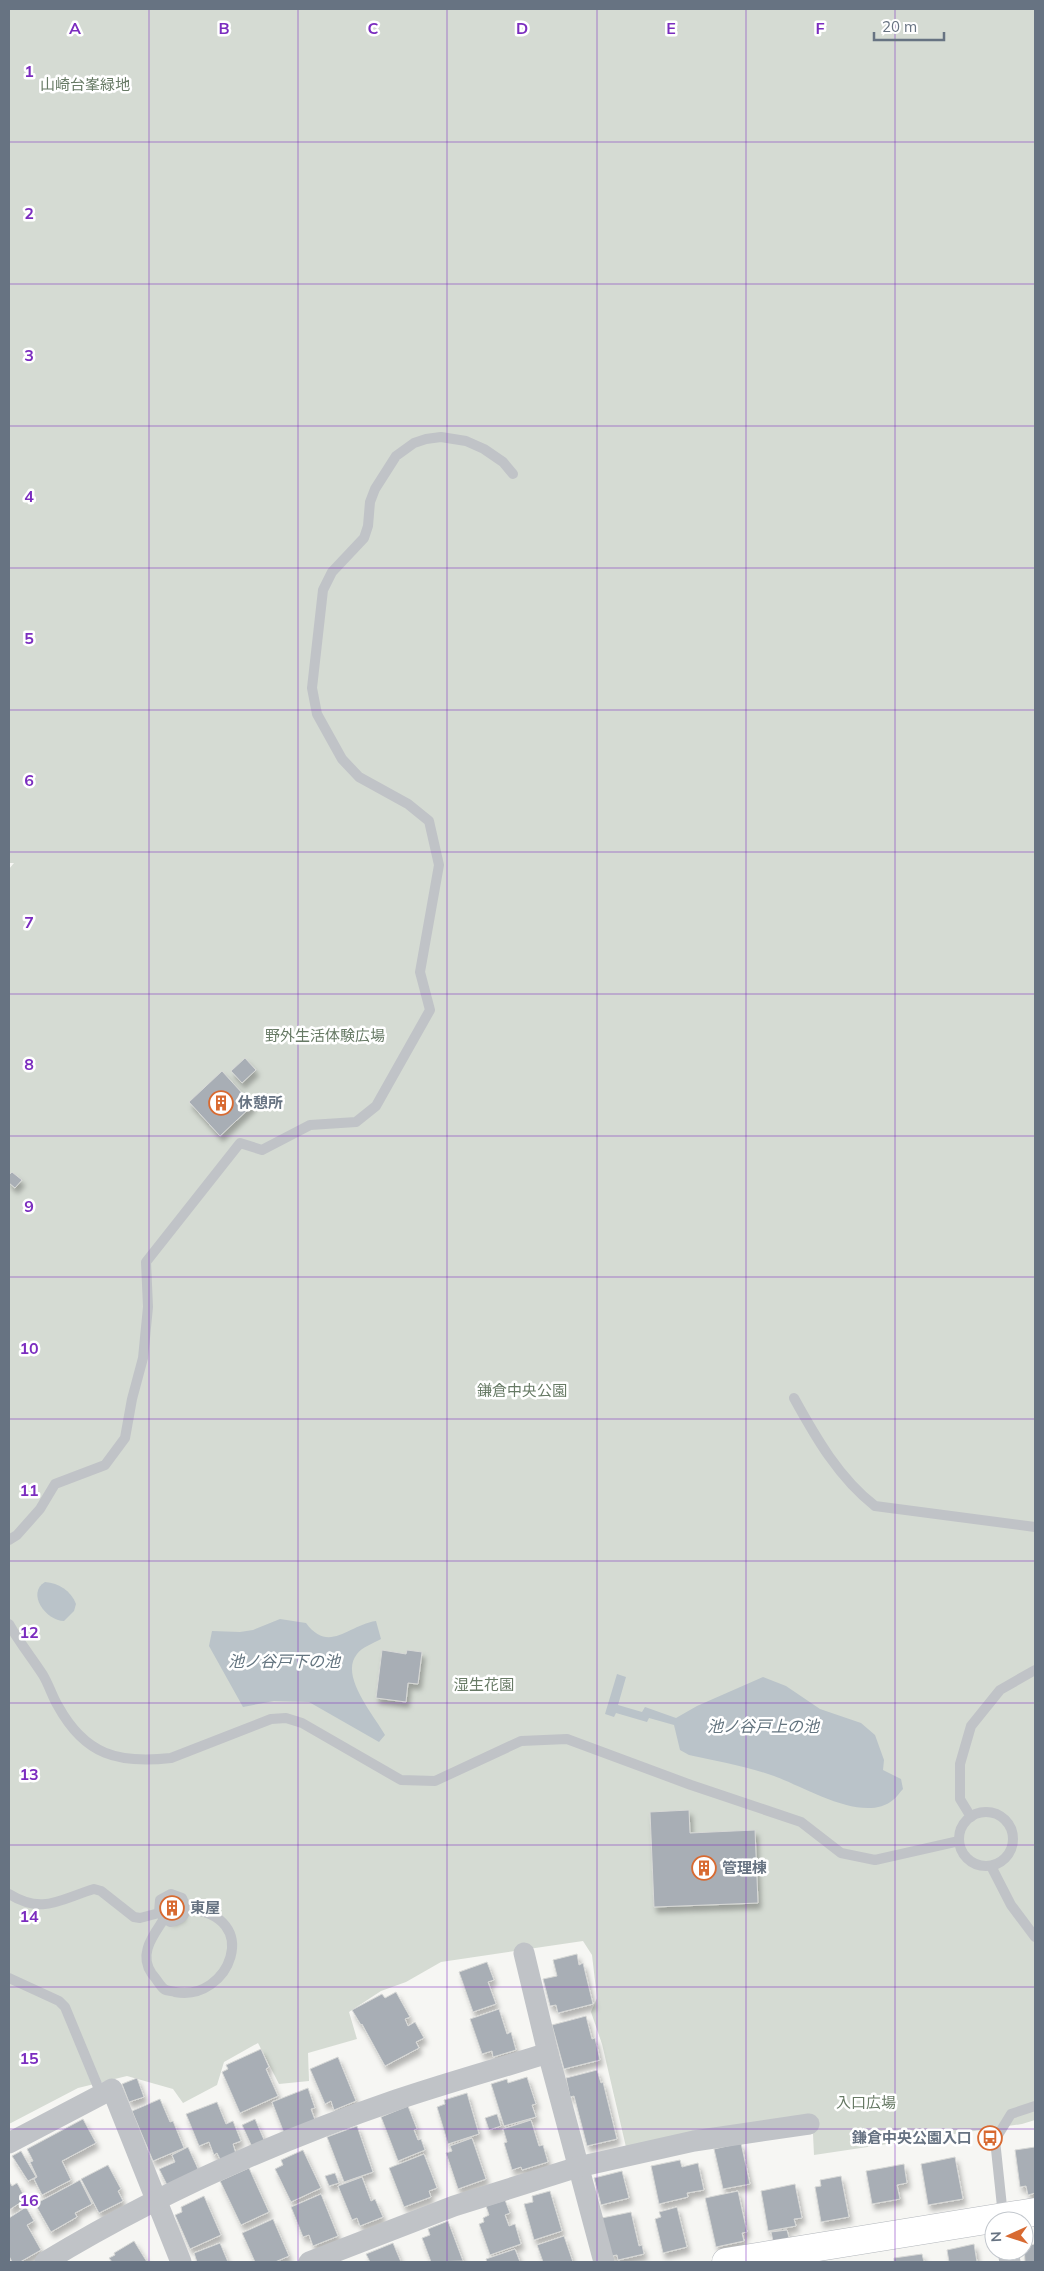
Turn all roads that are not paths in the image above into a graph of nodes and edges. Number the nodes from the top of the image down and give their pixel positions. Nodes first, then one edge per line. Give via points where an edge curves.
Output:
1 (513, 474) dead end
2 (794, 1398) dead end
3 (1035, 1527) edge
4 (9, 1540) edge
5 (9, 1624) edge
6 (1035, 1670) edge
7 (971, 1817) junction
8 (959, 1841) junction
9 (991, 1866) junction
10 (9, 1894) edge
11 (186, 1909) junction
12 (161, 1916) junction
13 (1035, 1937) edge
14 (524, 1953) dead end
15 (9, 1978) edge
16 (548, 2053) junction
17 (101, 2094) junction
18 (1035, 2106) edge
19 (809, 2124) dead end
20 (9, 2143) edge
21 (578, 2167) junction
22 (156, 2200) junction
23 (1002, 2211) edge
24 (984, 2222) edge
25 (46, 2262) edge
26 (181, 2262) edge
27 (310, 2262) edge
28 (604, 2262) edge
29 (726, 2262) edge

1 - 4 lane via 503,462 466,441 441,437 414,443 396,456 375,489 364,538 332,572 323,590 312,688 317,714 342,759 359,776 408,804 430,821 439,865 420,972 430,1010 376,1106 356,1122 310,1124 262,1150 240,1143 146,1262 148,1307 143,1358 125,1438 105,1465 55,1484 40,1510
2 - 3 lane via 825,1451 856,1491 875,1506
5 - 8 lane via 44,1676 58,1707 72,1727 86,1743 104,1754 171,1758 271,1718 286,1718 302,1723 401,1780 435,1781 520,1741 567,1739 801,1822 842,1853 875,1860
6 - 7 lane via 1000,1690 972,1726 960,1764 960,1799
7 - 8 lane via 961,1828
7 - 9 lane via 988,1812 997,1814 1010,1827 1013,1843 1010,1851
8 - 9 lane via 961,1850 974,1863
9 - 13 lane via 1011,1905
10 - 12 lane via 24,1903 49,1905 94,1889 134,1917
11 - 12 lane via 179,1920 170,1922
11 - 12 lane via 182,1898 172,1894 160,1900
11 - 12 lane via 204,1911 224,1922 231,1935 232,1950 229,1966 214,1982 185,1994 164,1989 150,1971 146,1958 147,1947
14 - 16 street
15 - 17 lane via 59,2001 65,2007
16 - 21 street
16 - 22 street via 378,2107 240,2162
17 - 20 street
17 - 22 street via 112,2089
18 - 23 lane via 1012,2114 995,2140
19 - 21 street via 694,2142
21 - 27 street via 454,2206
21 - 28 street
22 - 25 street
22 - 26 street
24 - 29 street

